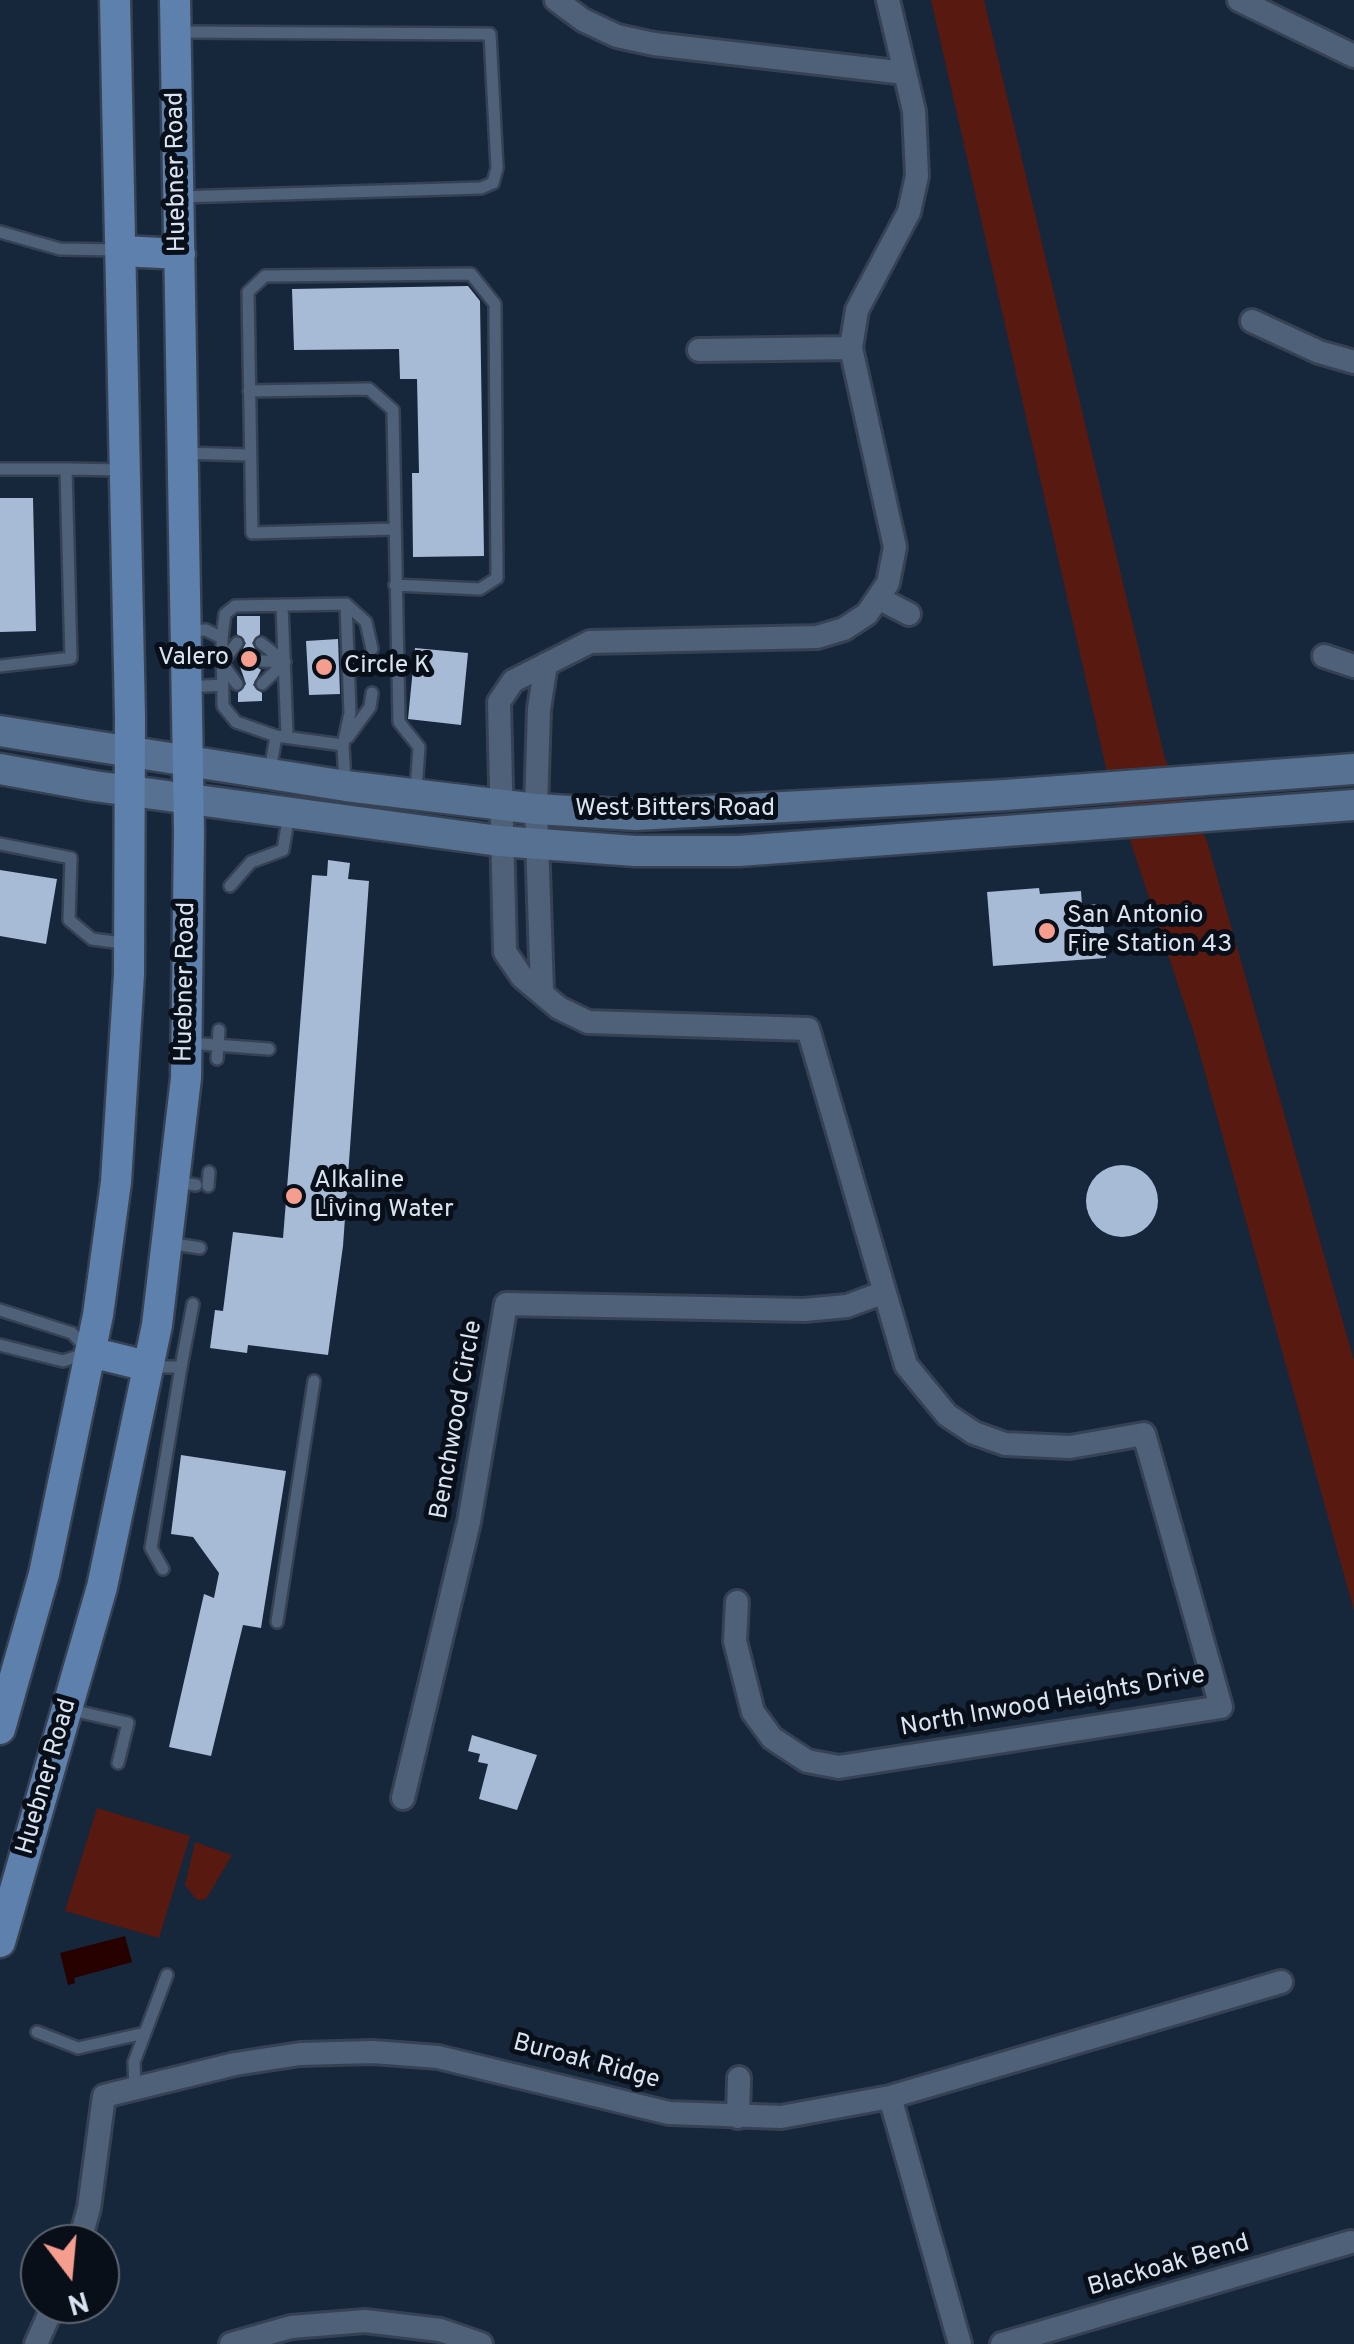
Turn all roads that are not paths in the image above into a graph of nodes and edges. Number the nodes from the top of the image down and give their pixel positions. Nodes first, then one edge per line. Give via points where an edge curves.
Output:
1 (115, 0) edge
2 (175, 0) edge
3 (556, 0) edge
4 (888, 0) edge
5 (1238, 0) edge
6 (176, 32) junction
7 (1354, 56) edge
8 (905, 73) junction
9 (178, 197) junction
10 (0, 232) edge
11 (122, 250) junction
12 (180, 254) junction
13 (1252, 321) dead end
14 (851, 348) junction
15 (700, 350) dead end
16 (1354, 362) edge
17 (249, 391) junction
18 (183, 452) junction
19 (248, 455) junction
20 (0, 469) edge
21 (66, 469) junction
22 (127, 470) junction
23 (393, 529) junction
24 (395, 585) junction
25 (878, 598) junction
26 (346, 604) junction
27 (282, 605) junction
28 (909, 614) dead end
29 (186, 631) junction
30 (222, 638) junction
31 (262, 642) dead end
32 (237, 643) dead end
33 (372, 649) dead end
34 (1324, 656) dead end
35 (262, 661) dead end
36 (222, 662) junction
37 (236, 662) dead end
38 (285, 662) junction
39 (546, 664) junction
40 (0, 666) edge
41 (1354, 666) edge
42 (237, 684) dead end
43 (262, 684) dead end
44 (223, 685) junction
45 (186, 687) junction
46 (372, 693) dead end
47 (499, 716) junction
48 (539, 720) junction
49 (0, 732) edge
50 (281, 736) junction
51 (342, 745) junction
52 (130, 753) junction
53 (188, 763) junction
54 (0, 768) edge
55 (1354, 769) edge
56 (270, 775) junction
57 (346, 786) junction
58 (1093, 788) junction
59 (130, 791) junction
60 (416, 795) junction
61 (1005, 796) junction
62 (188, 800) junction
63 (498, 805) junction
64 (1354, 805) edge
65 (536, 809) junction
66 (289, 814) junction
67 (1104, 824) junction
68 (1008, 832) junction
69 (500, 841) junction
70 (0, 844) edge
71 (539, 844) junction
72 (230, 886) dead end
73 (504, 938) junction
74 (541, 939) junction
75 (129, 944) junction
76 (542, 991) junction
77 (219, 1030) dead end
78 (186, 1043) junction
79 (269, 1049) dead end
80 (217, 1052) junction
81 (168, 1243) junction
82 (200, 1248) dead end
83 (882, 1293) junction
84 (193, 1304) dead end
85 (0, 1310) edge
86 (0, 1344) edge
87 (90, 1352) junction
88 (147, 1366) junction
89 (180, 1367) junction
90 (314, 1381) dead end
91 (164, 1569) dead end
92 (737, 1602) dead end
93 (277, 1622) dead end
94 (67, 1709) junction
95 (0, 1729) edge
96 (118, 1763) dead end
97 (402, 1798) dead end
98 (0, 1942) edge
99 (166, 1974) dead end
100 (1281, 1982) dead end
101 (38, 2032) dead end
102 (145, 2032) junction
103 (740, 2078) dead end
104 (135, 2089) junction
105 (890, 2097) junction
106 (738, 2118) junction
107 (85, 2224) edge
108 (1350, 2242) dead end
109 (231, 2344) edge
110 (481, 2344) edge
111 (960, 2344) edge
112 (1002, 2344) edge

1 - 11 main road
2 - 6 main road, Huebner Road
3 - 8 street via 617,36 654,44
4 - 8 street
5 - 7 street
6 - 9 main road, Huebner Road
6 - 9 lane via 490,34 498,168 493,183 482,188
8 - 14 street via 918,176 908,212 858,310
9 - 12 main road, Huebner Road
10 - 11 lane via 60,249
11 - 12 main road
11 - 22 main road
12 - 18 main road, Huebner Road
13 - 16 street
14 - 15 street
14 - 25 street via 896,547
17 - 19 lane
17 - 23 lane via 370,389 393,410
17 - 24 lane via 248,292 264,276 471,274 495,304 497,578 480,589
18 - 19 lane
18 - 29 main road, Huebner Road
19 - 23 lane via 252,532
20 - 21 lane
21 - 22 lane
21 - 40 lane via 71,658
22 - 52 main road
23 - 24 lane
24 - 60 lane via 399,722 419,747
25 - 28 street
25 - 39 street via 844,629 817,637 590,642
26 - 27 lane
26 - 33 lane via 366,622
26 - 51 lane via 350,712
27 - 30 lane via 230,608
27 - 38 lane
29 - 30 lane
29 - 45 main road, Huebner Road
30 - 36 lane
31 - 38 lane
32 - 36 lane
34 - 41 street
35 - 38 lane
36 - 37 lane
36 - 42 lane
36 - 44 lane
38 - 43 lane
38 - 50 lane
39 - 47 street via 513,682
39 - 48 street
44 - 45 lane
44 - 50 lane via 223,706 236,722
45 - 53 main road, Huebner Road
46 - 51 lane via 370,707
47 - 48 street
47 - 63 street, North Inwood Heights Drive
48 - 65 street
49 - 52 main road, West Bitters Road
50 - 51 lane
50 - 56 lane
51 - 57 lane
52 - 53 main road, West Bitters Road
52 - 59 main road
53 - 56 main road, West Bitters Road
53 - 62 main road, Huebner Road
54 - 59 main road, West Bitters Road
55 - 58 main road, West Bitters Road
56 - 57 main road, West Bitters Road
57 - 60 main road, West Bitters Road
58 - 61 main road, West Bitters Road
58 - 67 lane
59 - 62 main road, West Bitters Road
59 - 75 main road
60 - 63 main road, West Bitters Road
61 - 65 main road, West Bitters Road via 654,815
61 - 68 lane
62 - 66 main road, West Bitters Road
62 - 78 main road, Huebner Road
63 - 65 main road, West Bitters Road
63 - 69 street, North Inwood Heights Drive
64 - 67 main road, West Bitters Road
65 - 71 street
66 - 69 main road, West Bitters Road
66 - 72 lane via 283,850 251,862
67 - 68 main road, West Bitters Road
68 - 71 main road, West Bitters Road via 739,851
69 - 71 main road, West Bitters Road
69 - 73 street, North Inwood Heights Drive
70 - 75 lane via 71,858 69,920 92,940
71 - 74 street
73 - 74 street
73 - 76 street, North Inwood Heights Drive via 522,977
74 - 76 street
75 - 87 main road via 116,1182
76 - 83 street, North Inwood Heights Drive via 559,1008 608,1026 808,1029
77 - 80 lane
78 - 80 lane
78 - 81 main road, Huebner Road via 197,1181
79 - 80 lane
81 - 82 lane
81 - 88 main road, Huebner Road
83 - 92 street, North Inwood Heights Drive via 906,1365 936,1404 974,1433 1038,1449 1144,1434 1221,1708 839,1767 807,1761 772,1738 753,1712 735,1641
83 - 97 street, Benchwood Circle via 846,1306 804,1310 506,1304 470,1522
84 - 89 lane
85 - 87 lane via 72,1333
86 - 87 lane via 63,1361
87 - 88 main road
87 - 95 main road via 44,1574
88 - 89 lane
88 - 94 main road, Huebner Road via 102,1587
89 - 91 lane via 151,1548
90 - 93 lane
94 - 96 lane via 128,1723
94 - 98 main road, Huebner Road
99 - 102 lane
100 - 105 street, Buroak Ridge
101 - 102 lane via 78,2048
102 - 104 lane via 134,2062
103 - 106 street
104 - 106 street, Buroak Ridge via 235,2064 373,2052 502,2069 669,2113
104 - 107 street, Buroak Ridge via 104,2096
105 - 106 street, Buroak Ridge via 836,2110
105 - 111 street
108 - 112 street, Blackoak Bend
109 - 110 street via 291,2326 366,2321 440,2330

